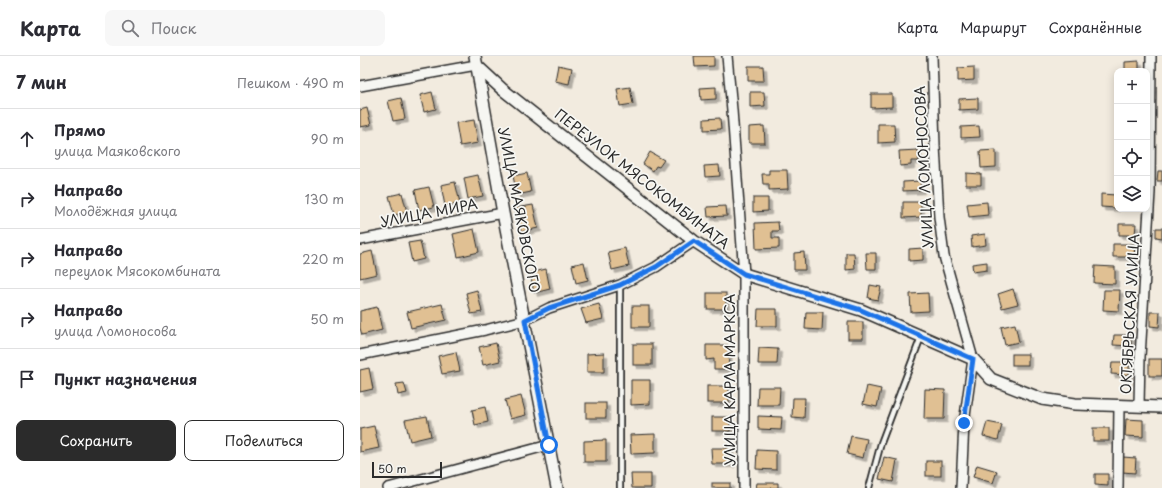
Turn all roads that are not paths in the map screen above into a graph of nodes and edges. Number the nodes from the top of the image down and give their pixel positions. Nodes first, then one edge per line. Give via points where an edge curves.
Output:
1 (727, 56) edge
2 (932, 56) edge
3 (1151, 56) edge
4 (475, 60) edge
5 (360, 86) edge
6 (503, 213) junction
7 (360, 240) edge
8 (694, 241) junction
9 (744, 274) junction
10 (620, 285) junction
11 (525, 320) junction
12 (921, 336) junction
13 (360, 355) edge
14 (973, 359) junction
15 (1119, 405) junction
16 (1139, 405) junction
17 (1162, 407) edge
18 (549, 445) junction
19 (388, 488) edge
20 (557, 488) edge
21 (620, 488) edge
22 (744, 488) edge
23 (869, 488) edge
24 (960, 488) edge
25 (1118, 488) edge

1 - 9 street, УЛИЦА КАРЛА МАРКСА
2 - 14 street, УЛИЦА ЛОМОНОСОВА via 935,146 944,256
3 - 16 street, ОКТЯБРЬСКАЯ УЛИЦА via 1150,192
4 - 5 street
4 - 6 street, УЛИЦА МАЯКОВСКОГО
4 - 8 street, ПЕРЕУЛОК МЯСОКОМБИНАТА via 502,89
6 - 7 street, УЛИЦА МИРА
6 - 11 street, УЛИЦА МАЯКОВСКОГО
8 - 9 street, ПЕРЕУЛОК МЯСОКОМБИНАТА
8 - 10 street via 656,267
9 - 12 street, ПЕРЕУЛОК МЯСОКОМБИНАТА via 861,310
9 - 22 street, УЛИЦА КАРЛА МАРКСА
10 - 11 street via 549,308
10 - 21 lane
11 - 13 street
11 - 18 street, УЛИЦА МАЯКОВСКОГО
12 - 14 street, ПЕРЕУЛОК МЯСОКОМБИНАТА
12 - 23 lane via 881,443
14 - 15 street, ПЕРЕУЛОК МЯСОКОМБИНАТА via 992,378 1042,399 1075,404
14 - 24 street, УЛИЦА ЛОМОНОСОВА via 964,423
15 - 16 street, ПЕРЕУЛОК МЯСОКОМБИНАТА
15 - 25 street, ОКТЯБРЬСКАЯ УЛИЦА
16 - 17 street, ПЕРЕУЛОК МЯСОКОМБИНАТА
18 - 19 street
18 - 20 street, УЛИЦА МАЯКОВСКОГО

